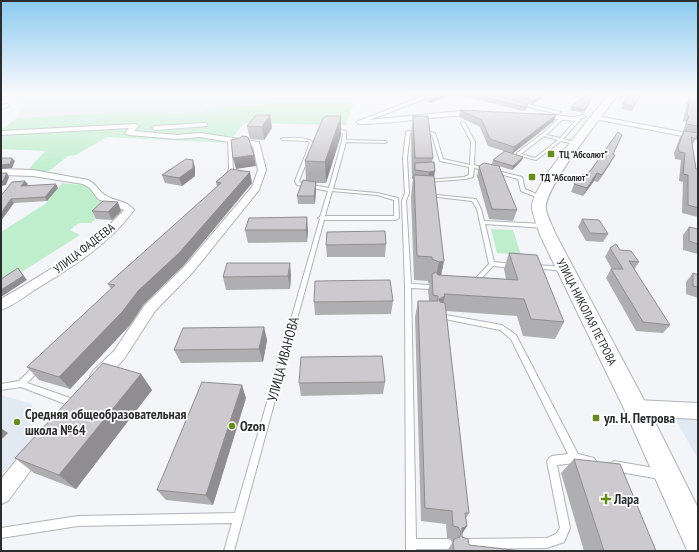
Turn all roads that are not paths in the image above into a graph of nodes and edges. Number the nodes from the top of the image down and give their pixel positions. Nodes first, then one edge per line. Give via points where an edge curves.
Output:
1 (365, 120) edge
2 (402, 120) edge
3 (560, 120) edge
4 (588, 120) edge
5 (594, 120) edge
6 (463, 123) dead end
7 (134, 126) junction
8 (328, 129) edge
9 (1, 133) edge
10 (200, 135) junction
11 (543, 135) junction
12 (698, 137) edge
13 (283, 139) dead end
14 (317, 139) edge
15 (229, 140) junction
16 (311, 141) junction
17 (344, 141) junction
18 (384, 142) dead end
19 (569, 142) junction
20 (473, 167) junction
21 (1, 172) edge
22 (428, 180) edge
23 (415, 181) edge
24 (407, 182) junction
25 (223, 183) edge
26 (331, 190) junction
27 (429, 195) edge
28 (541, 197) junction
29 (321, 218) junction
30 (482, 222) junction
31 (545, 226) junction
32 (492, 264) junction
33 (523, 266) edge
34 (530, 267) edge
35 (566, 269) junction
36 (408, 286) junction
37 (430, 287) dead end
38 (467, 290) edge
39 (1, 305) edge
40 (440, 316) edge
41 (43, 362) edge
42 (21, 384) junction
43 (1, 387) edge
44 (77, 399) joint
45 (636, 408) junction
46 (698, 411) edge
47 (44, 439) edge
48 (575, 458) junction
49 (669, 476) junction
50 (1, 494) edge
51 (239, 518) junction
52 (1, 533) edge
53 (698, 539) edge
54 (447, 544) dead end
55 (460, 544) edge
56 (411, 547) edge
57 (229, 551) edge

1 - 2 street via 359,122
3 - 11 lane
4 - 19 main road
5 - 12 street
6 - 20 lane via 473,142
7 - 9 street
7 - 10 street via 129,133 177,137
7 - 10 street via 168,128 205,125
8 - 17 lane via 344,132
10 - 15 street
11 - 19 lane
11 - 19 lane via 518,154 536,158
13 - 16 lane
14 - 16 lane
15 - 25 lane via 231,172
15 - 44 street via 254,143 257,146 262,170 256,188 189,269 150,308 119,355
16 - 26 lane via 297,182
17 - 18 lane
17 - 26 lane, УЛИЦА ИВАНОВА
19 - 28 main road
20 - 22 lane via 471,176 465,178
20 - 24 lane via 441,160 434,134 410,131 405,158
20 - 28 lane via 520,178 523,190
21 - 39 street, УЛИЦА ФАДЕЕВА via 34,173 85,182 93,186 101,197 126,206 129,210 101,238 73,259
23 - 24 lane
24 - 36 lane via 410,193 404,201
26 - 29 lane, УЛИЦА ИВАНОВА
26 - 29 lane via 372,193 396,200 396,218
27 - 30 lane via 474,200
28 - 31 main road, УЛИЦА НИКОЛАЯ ПЕТРОВА via 539,208
29 - 51 lane, УЛИЦА ИВАНОВА
30 - 31 lane
30 - 32 lane
31 - 35 main road, УЛИЦА НИКОЛАЯ ПЕТРОВА
32 - 33 lane
32 - 38 lane
34 - 35 lane
35 - 45 main road, УЛИЦА НИКОЛАЯ ПЕТРОВА
36 - 37 lane
36 - 56 lane via 412,311
40 - 48 lane via 502,328 514,337
41 - 42 lane
42 - 43 lane
42 - 44 lane
45 - 46 street
45 - 49 main road, УЛИЦА НИКОЛАЯ ПЕТРОВА
47 - 50 street
48 - 49 lane
48 - 55 lane via 552,461 565,528 560,538 547,543
49 - 53 main road, УЛИЦА НИКОЛАЯ ПЕТРОВА
51 - 52 lane via 93,520
51 - 57 lane, УЛИЦА ИВАНОВА
54 - 56 lane

